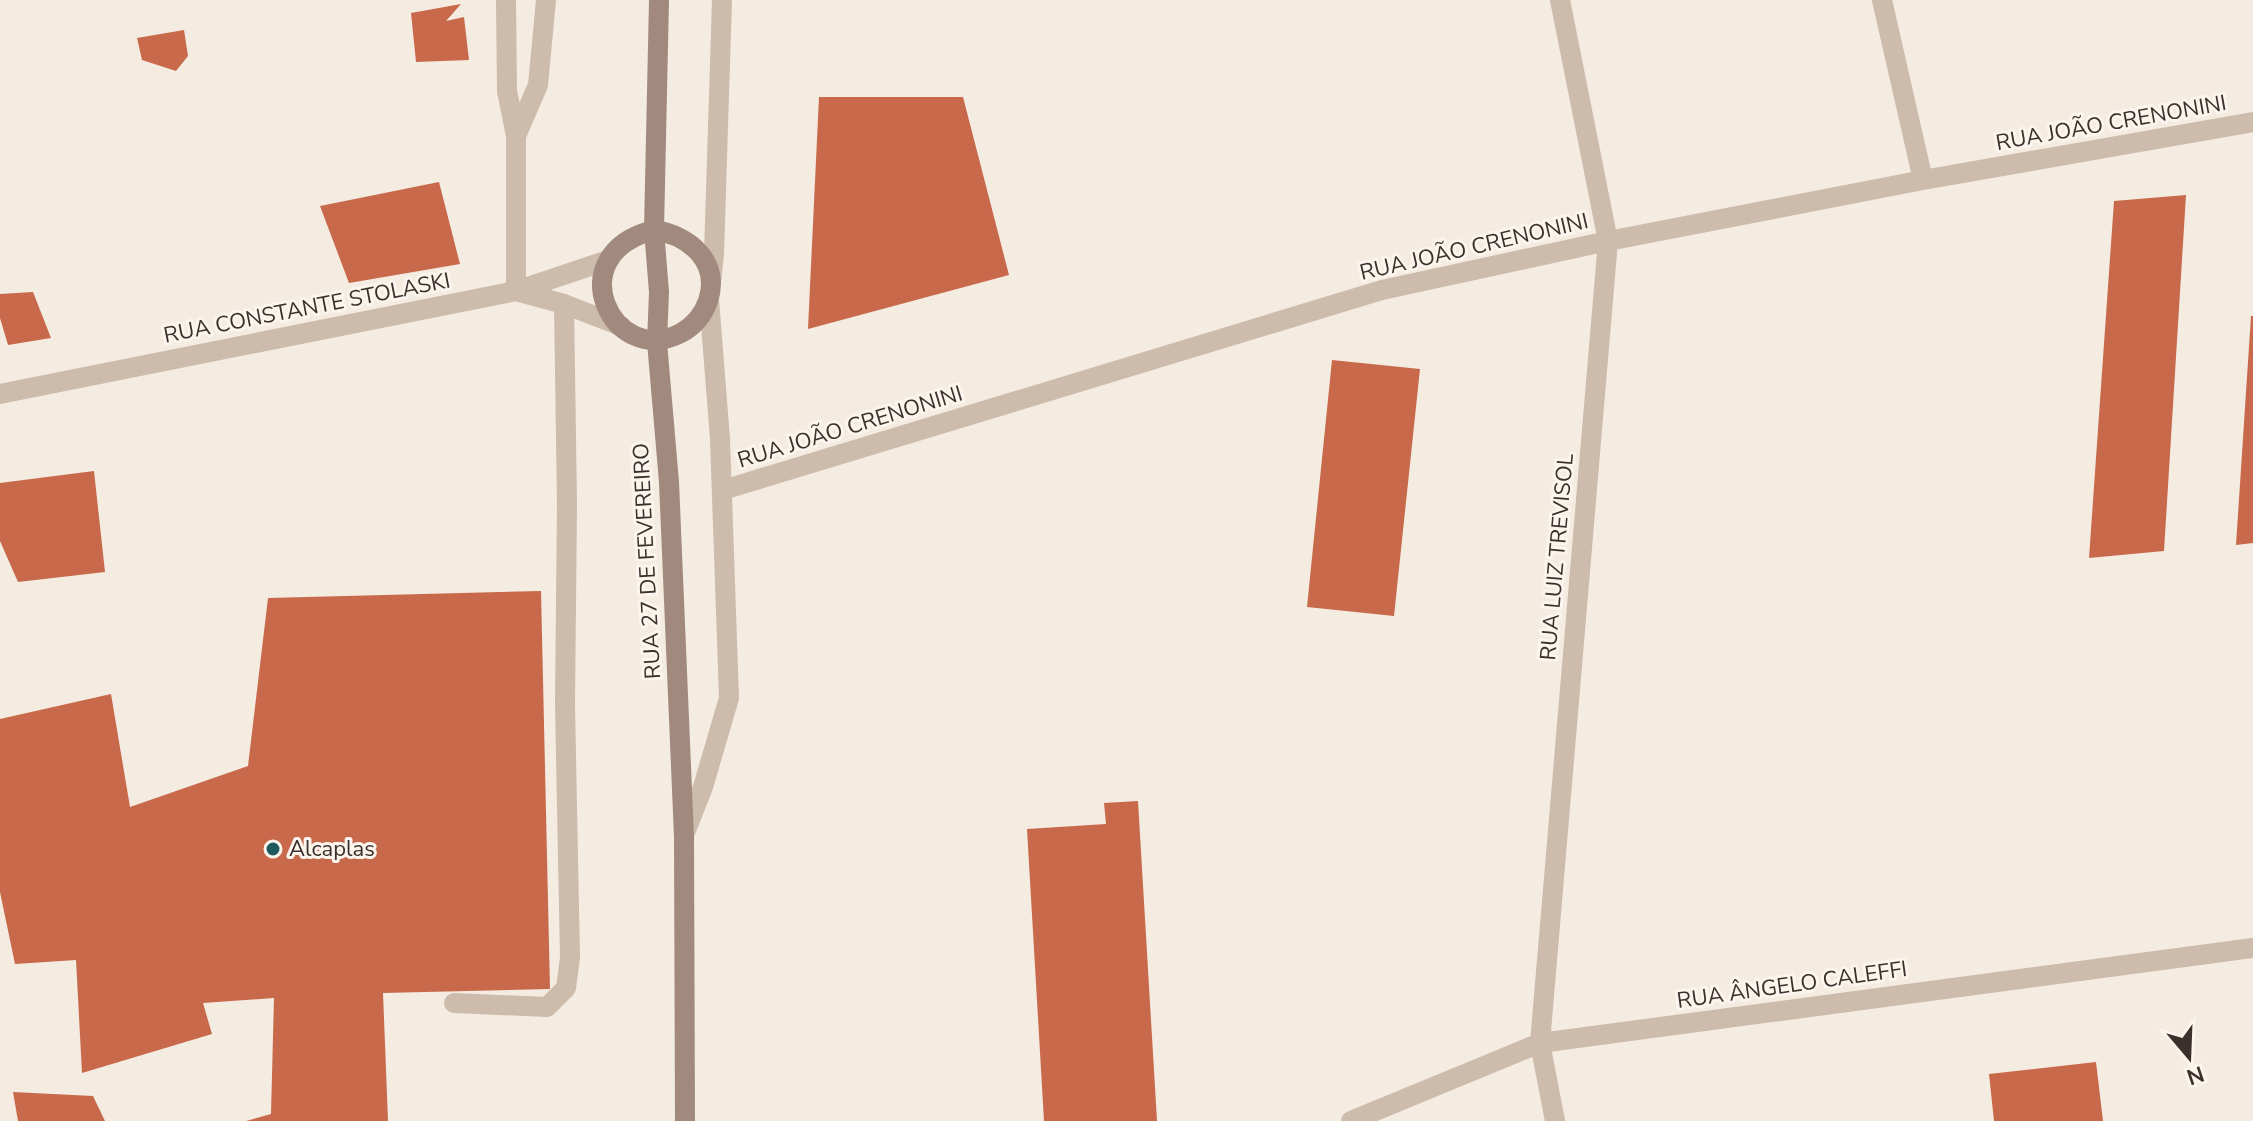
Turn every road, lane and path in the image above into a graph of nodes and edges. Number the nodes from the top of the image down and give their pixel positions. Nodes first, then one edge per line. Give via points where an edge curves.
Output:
1 (506, 0) edge
2 (546, 0) edge
3 (659, 0) edge
4 (722, 0) edge
5 (1560, 0) edge
6 (1882, 0) edge
7 (2253, 122) edge
8 (516, 136) junction
9 (1923, 180) junction
10 (654, 230) junction
11 (1608, 241) junction
12 (608, 260) junction
13 (516, 291) junction
14 (710, 291) junction
15 (564, 304) junction
16 (621, 326) junction
17 (657, 342) junction
18 (0, 394) edge
19 (723, 490) junction
20 (684, 837) junction
21 (2253, 948) edge
22 (454, 1003) dead end
23 (1540, 1043) junction
24 (685, 1121) edge
25 (1351, 1121) edge
26 (1555, 1121) edge

1 - 8 street via 507,91
2 - 8 street via 538,85
3 - 10 main road, RUA 27 DE FEVEREIRO
4 - 14 street
5 - 11 street, RUA LUIZ TREVISOL
6 - 9 street
7 - 9 street, RUA JOÃO CRENONINI
8 - 13 street
9 - 11 street, RUA JOÃO CRENONINI
10 - 12 main road via 634,235
10 - 14 main road via 685,239 698,250 707,265
10 - 17 main road, RUA 27 DE FEVEREIRO
11 - 19 street, RUA JOÃO CRENONINI via 1382,290
11 - 23 street, RUA LUIZ TREVISOL
12 - 13 street
12 - 16 main road via 602,295
13 - 15 street, RUA CONSTANTE STOLASKI
13 - 18 street, RUA CONSTANTE STOLASKI
14 - 17 main road via 701,316 689,329
14 - 19 street
15 - 16 street, RUA CONSTANTE STOLASKI
15 - 22 street via 570,958 566,988 547,1007
16 - 17 main road
17 - 20 main road, RUA 27 DE FEVEREIRO via 669,482
19 - 20 street via 729,698
20 - 24 main road, RUA 27 DE FEVEREIRO
21 - 23 street, RUA ÂNGELO CALEFFI
23 - 25 street, RUA ÂNGELO CALEFFI
23 - 26 street, RUA LUIZ TREVISOL

